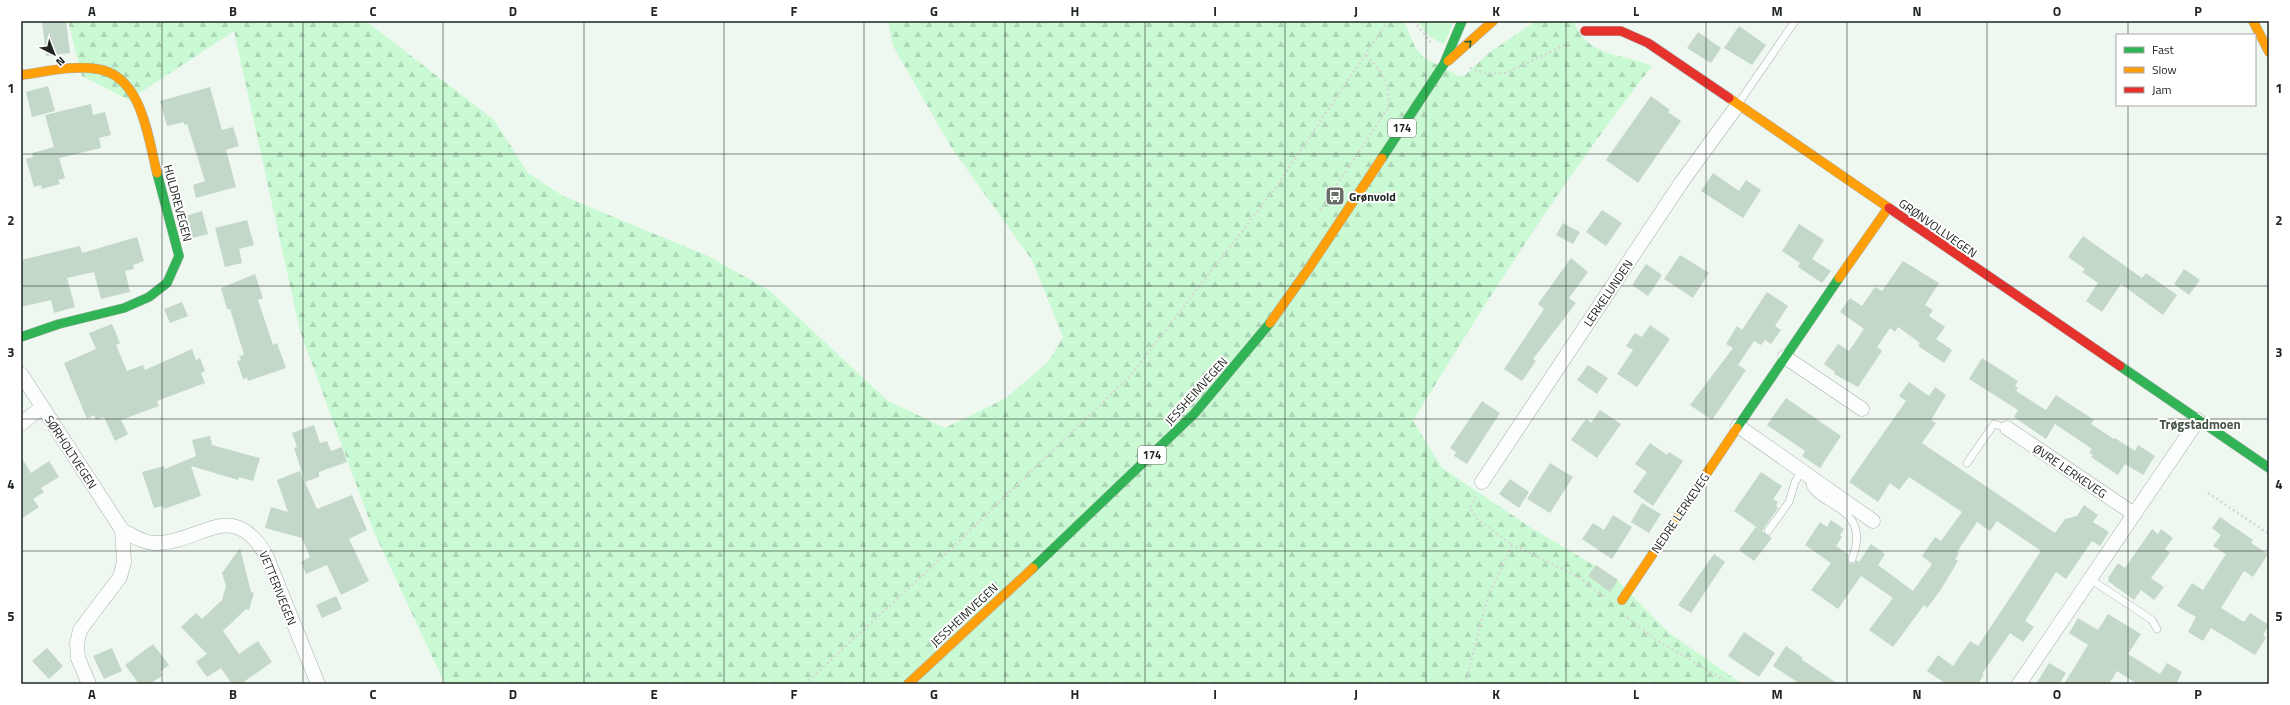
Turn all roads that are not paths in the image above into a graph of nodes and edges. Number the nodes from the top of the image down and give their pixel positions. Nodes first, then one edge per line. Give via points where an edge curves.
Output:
1 (1462, 21) edge
2 (1493, 21) edge
3 (1795, 21) edge
4 (2253, 21) edge
5 (1585, 31) road end
6 (2269, 52) edge
7 (1444, 64) junction
8 (21, 75) edge
9 (1737, 106) junction
10 (1888, 208) junction
11 (21, 337) edge
12 (1784, 357) junction
13 (21, 374) edge
14 (42, 407) junction
15 (1862, 408) dead end
16 (2198, 420) junction
17 (21, 424) edge
18 (1738, 426) junction
19 (2007, 428) joint
20 (1967, 463) dead end
21 (2269, 468) edge
22 (1806, 474) junction
23 (1482, 482) road end
24 (2134, 514) junction
25 (1873, 521) dead end
26 (122, 530) junction
27 (1768, 531) dead end
28 (1852, 558) dead end
29 (2090, 579) junction
30 (1622, 600) dead end
31 (2157, 629) dead end
32 (89, 684) edge
33 (318, 684) edge
34 (908, 684) edge
35 (2019, 684) edge

1 - 7 street, JESSHEIMVEGEN / 174
7 -> 2 street, JESSHEIMVEGEN / 174
3 - 9 lane
4 - 6 street
5 - 9 street, GRØNVOLLVEGEN via 1610,30 1631,34 1666,55
7 - 34 street, JESSHEIMVEGEN / 174 via 1309,268 1257,340 1194,414 1103,503
8 - 11 street, HULDREVEGEN via 104,70 127,87 137,100 142,116 179,256 174,275 161,290 145,299
9 - 10 street, GRØNVOLLVEGEN
9 - 23 street, LERKELUNDEN via 1681,183
10 - 12 street, NEDRE LERKEVEG
10 - 16 street, GRØNVOLLVEGEN
12 - 15 street
12 - 18 street, NEDRE LERKEVEG
13 - 14 street, SØRHOLTVEGEN
14 - 17 street
14 - 26 street, SØRHOLTVEGEN
16 - 21 street, GRØNVOLLVEGEN
16 - 24 street
18 - 22 street
18 - 30 street, NEDRE LERKEVEG
19 - 20 lane via 1994,424
19 - 24 street, ØVRE LERKEVEG
22 - 25 street
22 - 27 lane
22 - 28 lane via 1812,490 1846,514 1855,524 1858,544
24 - 29 street
26 - 32 street via 124,562 120,577 80,630 76,644 78,658
26 - 33 street, VETTERIVEGEN via 142,540 157,543 174,541 217,525 241,529 254,537 266,555
29 - 31 lane via 2152,620
29 - 35 street

